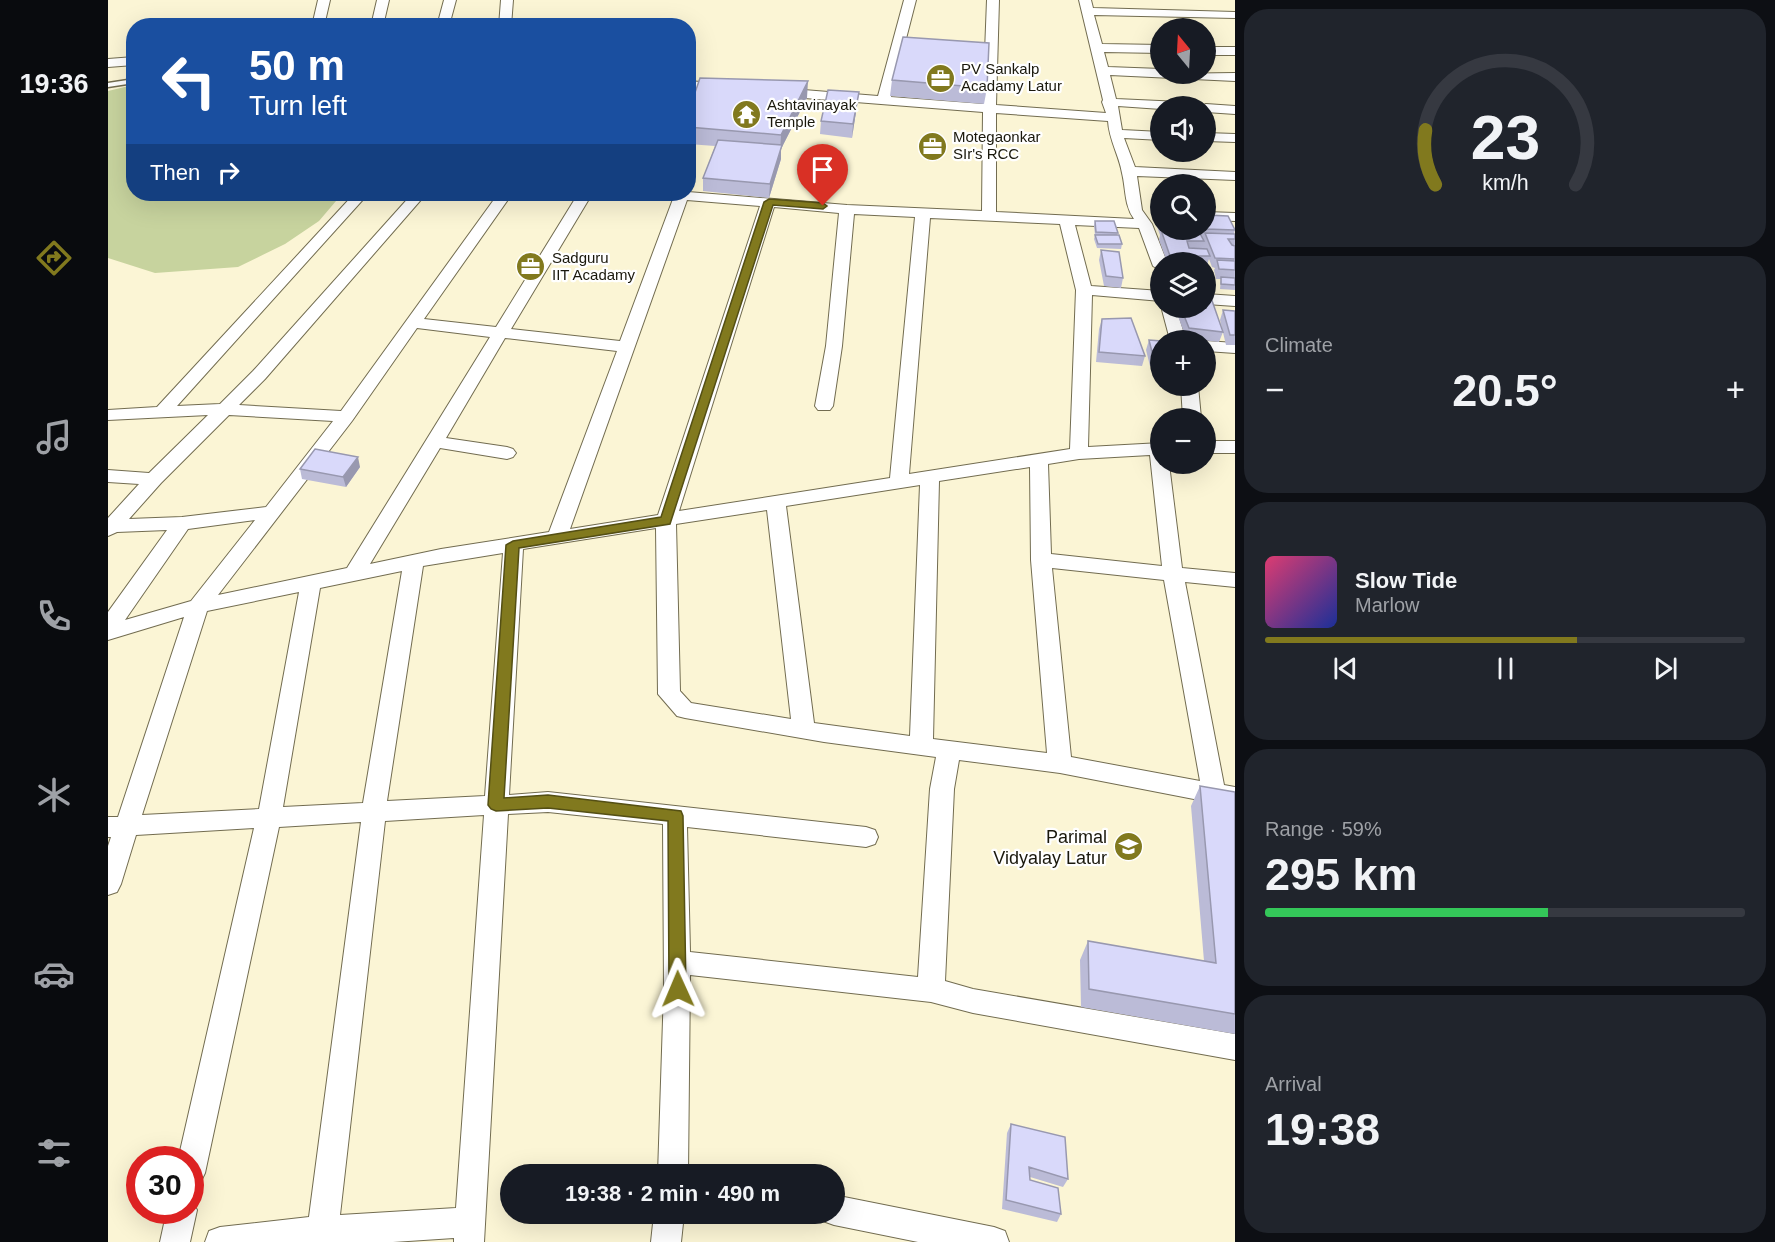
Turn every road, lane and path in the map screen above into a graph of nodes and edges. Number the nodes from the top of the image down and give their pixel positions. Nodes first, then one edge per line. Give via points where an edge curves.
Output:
1 (324, 0) edge
2 (383, 0) edge
3 (450, 0) edge
4 (507, 0) edge
5 (910, 0) edge
6 (993, 0) edge
7 (1086, 5) edge
8 (1235, 15) edge
9 (320, 18) edge
10 (379, 18) edge
11 (444, 18) edge
12 (506, 18) edge
13 (1096, 48) junction
14 (1150, 49) edge
15 (1216, 51) edge
16 (1235, 51) edge
17 (126, 62) edge
18 (108, 63) edge
19 (1102, 71) junction
20 (1150, 73) edge
21 (1216, 76) edge
22 (1235, 77) edge
23 (126, 82) edge
24 (108, 85) edge
25 (696, 86) edge
26 (746, 89) edge
27 (769, 91) edge
28 (884, 99) junction
29 (1108, 102) junction
30 (1150, 104) edge
31 (989, 107) junction
32 (1216, 109) edge
33 (1235, 110) edge
34 (1114, 118) junction
35 (1116, 134) junction
36 (1150, 136) edge
37 (1216, 138) edge
38 (1235, 138) edge
39 (1129, 171) junction
40 (1235, 176) edge
41 (696, 196) edge
42 (354, 201) edge
43 (413, 201) edge
44 (500, 201) edge
45 (581, 201) edge
46 (680, 201) edge
47 (769, 202) junction
48 (847, 208) junction
49 (923, 213) junction
50 (989, 216) junction
51 (1230, 217) edge
52 (1148, 218) junction
53 (1067, 221) junction
54 (1235, 234) edge
55 (1157, 252) edge
56 (1084, 290) junction
57 (1150, 295) edge
58 (1216, 300) edge
59 (1235, 302) edge
60 (412, 323) junction
61 (501, 333) junction
62 (625, 346) junction
63 (1216, 347) edge
64 (1235, 348) edge
65 (824, 406) dead end
66 (224, 409) junction
67 (162, 412) junction
68 (108, 415) edge
69 (346, 417) junction
70 (435, 442) junction
71 (1216, 447) edge
72 (1235, 447) edge
73 (1150, 449) edge
74 (507, 453) dead end
75 (1079, 453) junction
76 (1039, 460) junction
77 (1163, 474) edge
78 (108, 476) edge
79 (154, 478) junction
80 (930, 478) junction
81 (899, 483) junction
82 (776, 503) junction
83 (272, 512) junction
84 (666, 521) junction
85 (182, 523) junction
86 (109, 527) edge
87 (556, 538) junction
88 (513, 545) junction
89 (1041, 560) junction
90 (414, 562) junction
91 (354, 574) junction
92 (1173, 574) junction
93 (1235, 580) edge
94 (311, 582) junction
95 (198, 606) junction
96 (108, 630) edge
97 (802, 729) junction
98 (921, 746) junction
99 (949, 750) junction
100 (1060, 764) junction
101 (1225, 796) edge
102 (496, 805) junction
103 (374, 811) junction
104 (675, 816) junction
105 (269, 817) junction
106 (117, 826) edge
107 (866, 837) dead end
108 (108, 884) edge
109 (677, 962) junction
110 (931, 990) junction
111 (1235, 1047) edge
112 (196, 1146) edge
113 (673, 1164) edge
114 (845, 1212) edge
115 (179, 1224) edge
116 (668, 1224) edge
117 (470, 1232) edge
118 (322, 1237) edge
119 (175, 1242) edge
120 (220, 1242) edge
121 (666, 1242) edge
122 (990, 1242) edge

1 - 9 street
2 - 10 street
3 - 11 street
4 - 12 street
5 - 28 street via 903,51
6 - 31 street via 985,58
7 - 8 street
7 - 13 street
13 - 14 street
13 - 19 street
15 - 16 street
17 - 18 street
19 - 20 street
19 - 29 street
21 - 22 street
23 - 24 lane
25 - 26 street
27 - 28 street
28 - 31 street
29 - 30 street
29 - 34 street
31 - 34 street
31 - 50 street
32 - 33 street
34 - 35 street
35 - 36 street
35 - 39 street
37 - 38 street
39 - 40 street
39 - 52 street via 1135,210
41 - 47 street
42 - 67 street
43 - 66 street via 259,375
44 - 60 street
45 - 61 street
46 - 62 street
47 - 48 street
47 - 84 street
48 - 49 street
48 - 65 street via 834,346
49 - 50 street
49 - 81 street
50 - 53 street
51 - 54 street
52 - 53 street
52 - 55 street
53 - 56 street
56 - 57 street
56 - 75 street
58 - 59 street
60 - 61 street
60 - 69 street
61 - 62 street
61 - 70 street
62 - 87 street
63 - 64 street
66 - 67 street
66 - 69 street
66 - 79 street
67 - 68 street
69 - 83 street
70 - 74 street
70 - 91 street
71 - 72 street
73 - 75 street
75 - 76 street
76 - 80 street
76 - 89 street
77 - 92 street
78 - 79 street
79 - 86 street
80 - 81 street
80 - 98 street
81 - 82 street
82 - 84 street
82 - 97 street
83 - 85 street
83 - 95 street
84 - 87 street
84 - 97 street via 669,694 684,710
85 - 86 street
85 - 96 street
87 - 88 street
88 - 90 street
88 - 102 street
89 - 92 street
89 - 100 street
90 - 91 street
90 - 103 street
91 - 94 street
92 - 93 street
92 - 101 street
94 - 95 street
94 - 105 street
95 - 96 street
95 - 106 street
97 - 98 street
98 - 99 street
99 - 100 street
99 - 110 street via 942,789
100 - 101 street
102 - 103 street
102 - 104 street via 548,802
102 - 117 street
103 - 105 street
103 - 118 street
104 - 107 street
104 - 109 street
105 - 106 street
105 - 112 street
106 - 108 street
109 - 110 street
109 - 113 street
110 - 111 street via 973,1001
114 - 122 street
115 - 119 street
116 - 121 street
117 - 118 street
118 - 120 street

